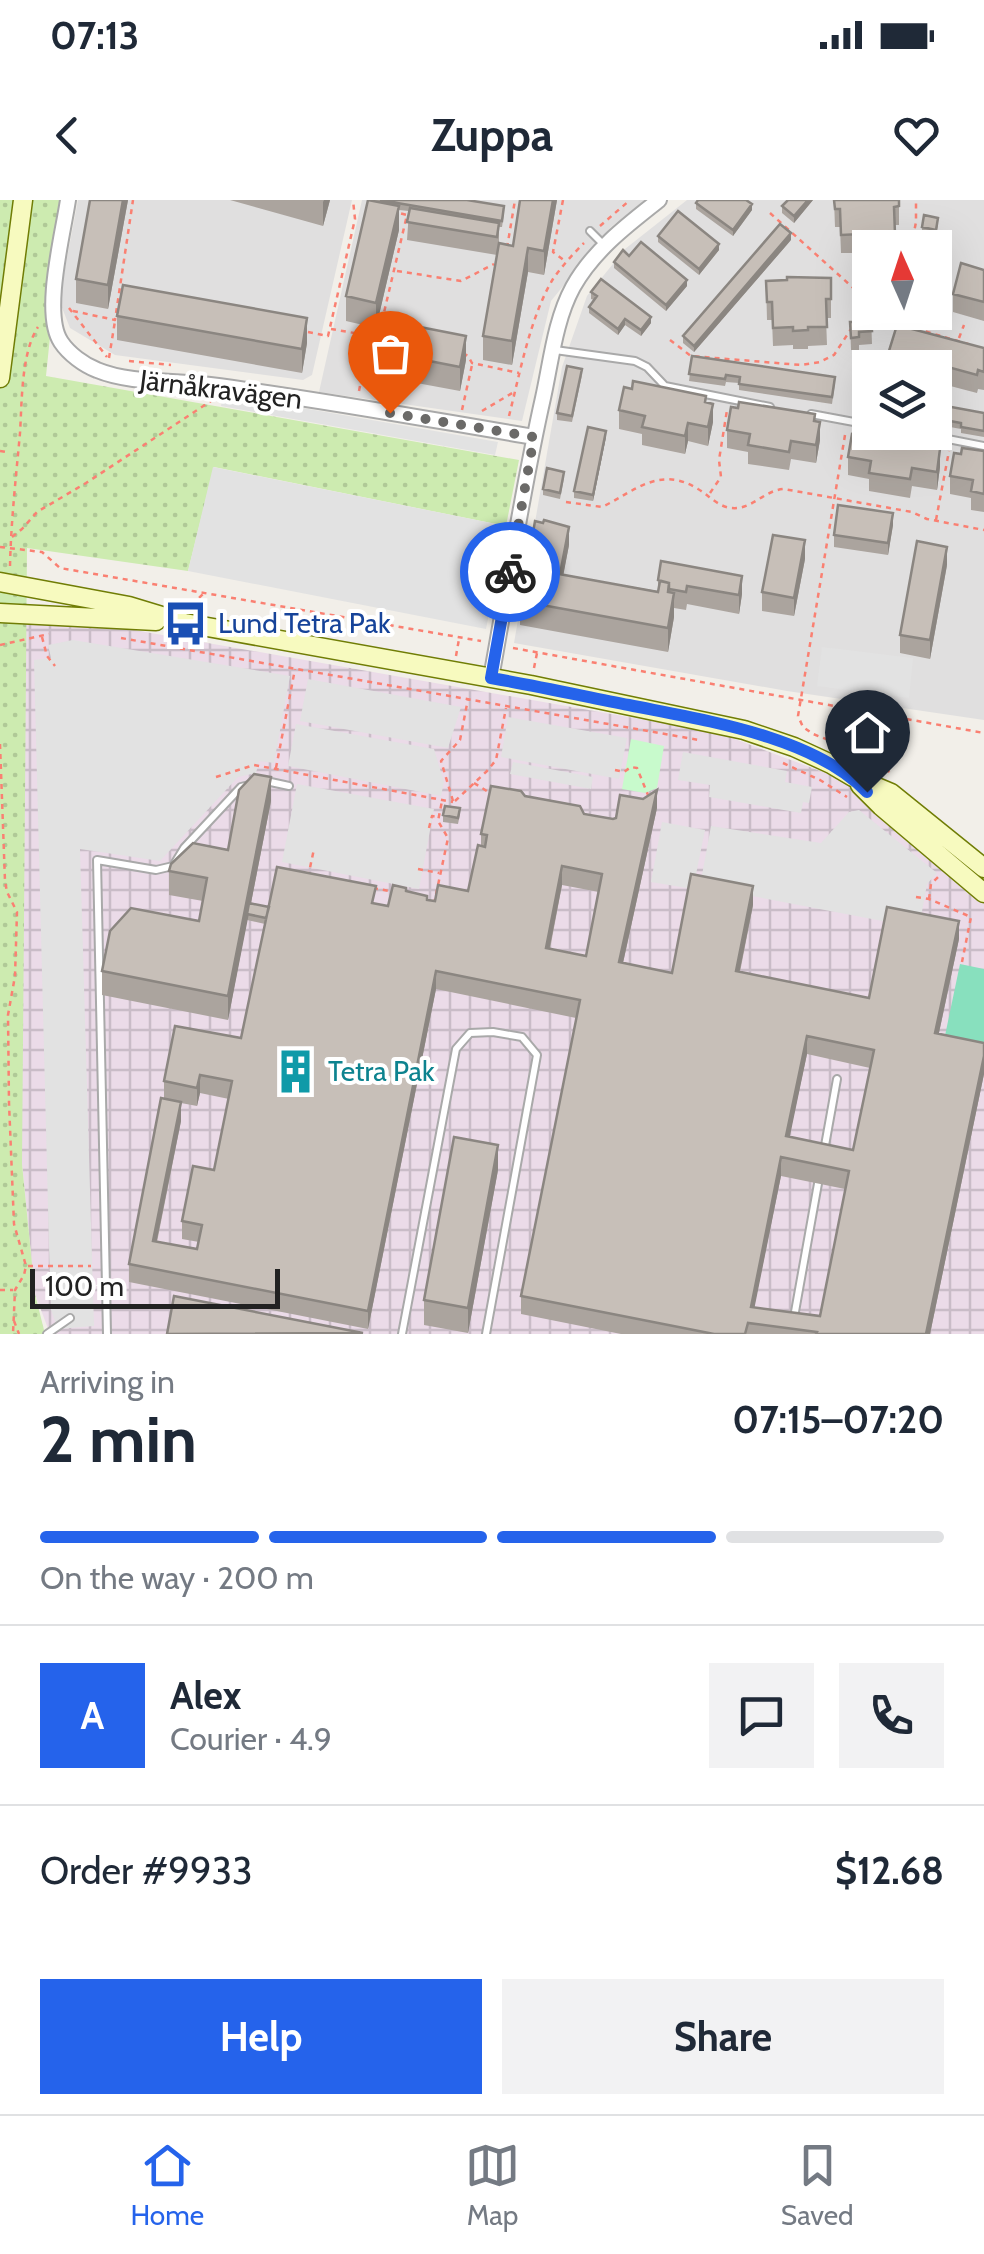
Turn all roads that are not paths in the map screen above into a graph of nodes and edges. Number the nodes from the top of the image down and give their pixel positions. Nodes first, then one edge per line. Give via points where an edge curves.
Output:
1 (24, 200) edge
2 (68, 200) edge
3 (659, 200) edge
4 (590, 231) dead end
5 (605, 246) junction
6 (553, 350) junction
7 (0, 378) edge
8 (780, 408) edge
9 (796, 412) edge
10 (852, 422) edge
11 (534, 437) junction
12 (952, 440) edge
13 (984, 446) edge
14 (0, 582) edge
15 (0, 614) edge
16 (184, 616) junction
17 (491, 678) junction
18 (853, 777) junction
19 (289, 786) dead end
20 (984, 868) edge
21 (984, 893) edge
22 (837, 1079) dead end
23 (823, 1154) edge
24 (820, 1168) edge
25 (70, 1318) dead end
26 (47, 1334) edge
27 (106, 1334) edge
28 (402, 1334) edge
29 (486, 1334) edge
30 (791, 1334) edge

1 - 7 main road
2 - 11 street, Järnåkravägen via 53,319 62,344 97,370
3 - 5 street
4 - 5 lane
5 - 6 street via 572,289
6 - 8 lane via 634,361 665,386
6 - 11 street
9 - 10 lane
11 - 17 street
12 - 13 lane
14 - 16 main road
15 - 16 main road
16 - 17 main road
17 - 18 main road via 744,730
18 - 20 main road via 891,793
18 - 21 main road
19 - 27 lane via 262,781 241,787 164,870 96,860
22 - 23 lane
24 - 30 lane
25 - 26 lane
28 - 29 lane via 456,1050 470,1033 494,1032 522,1037 537,1055

